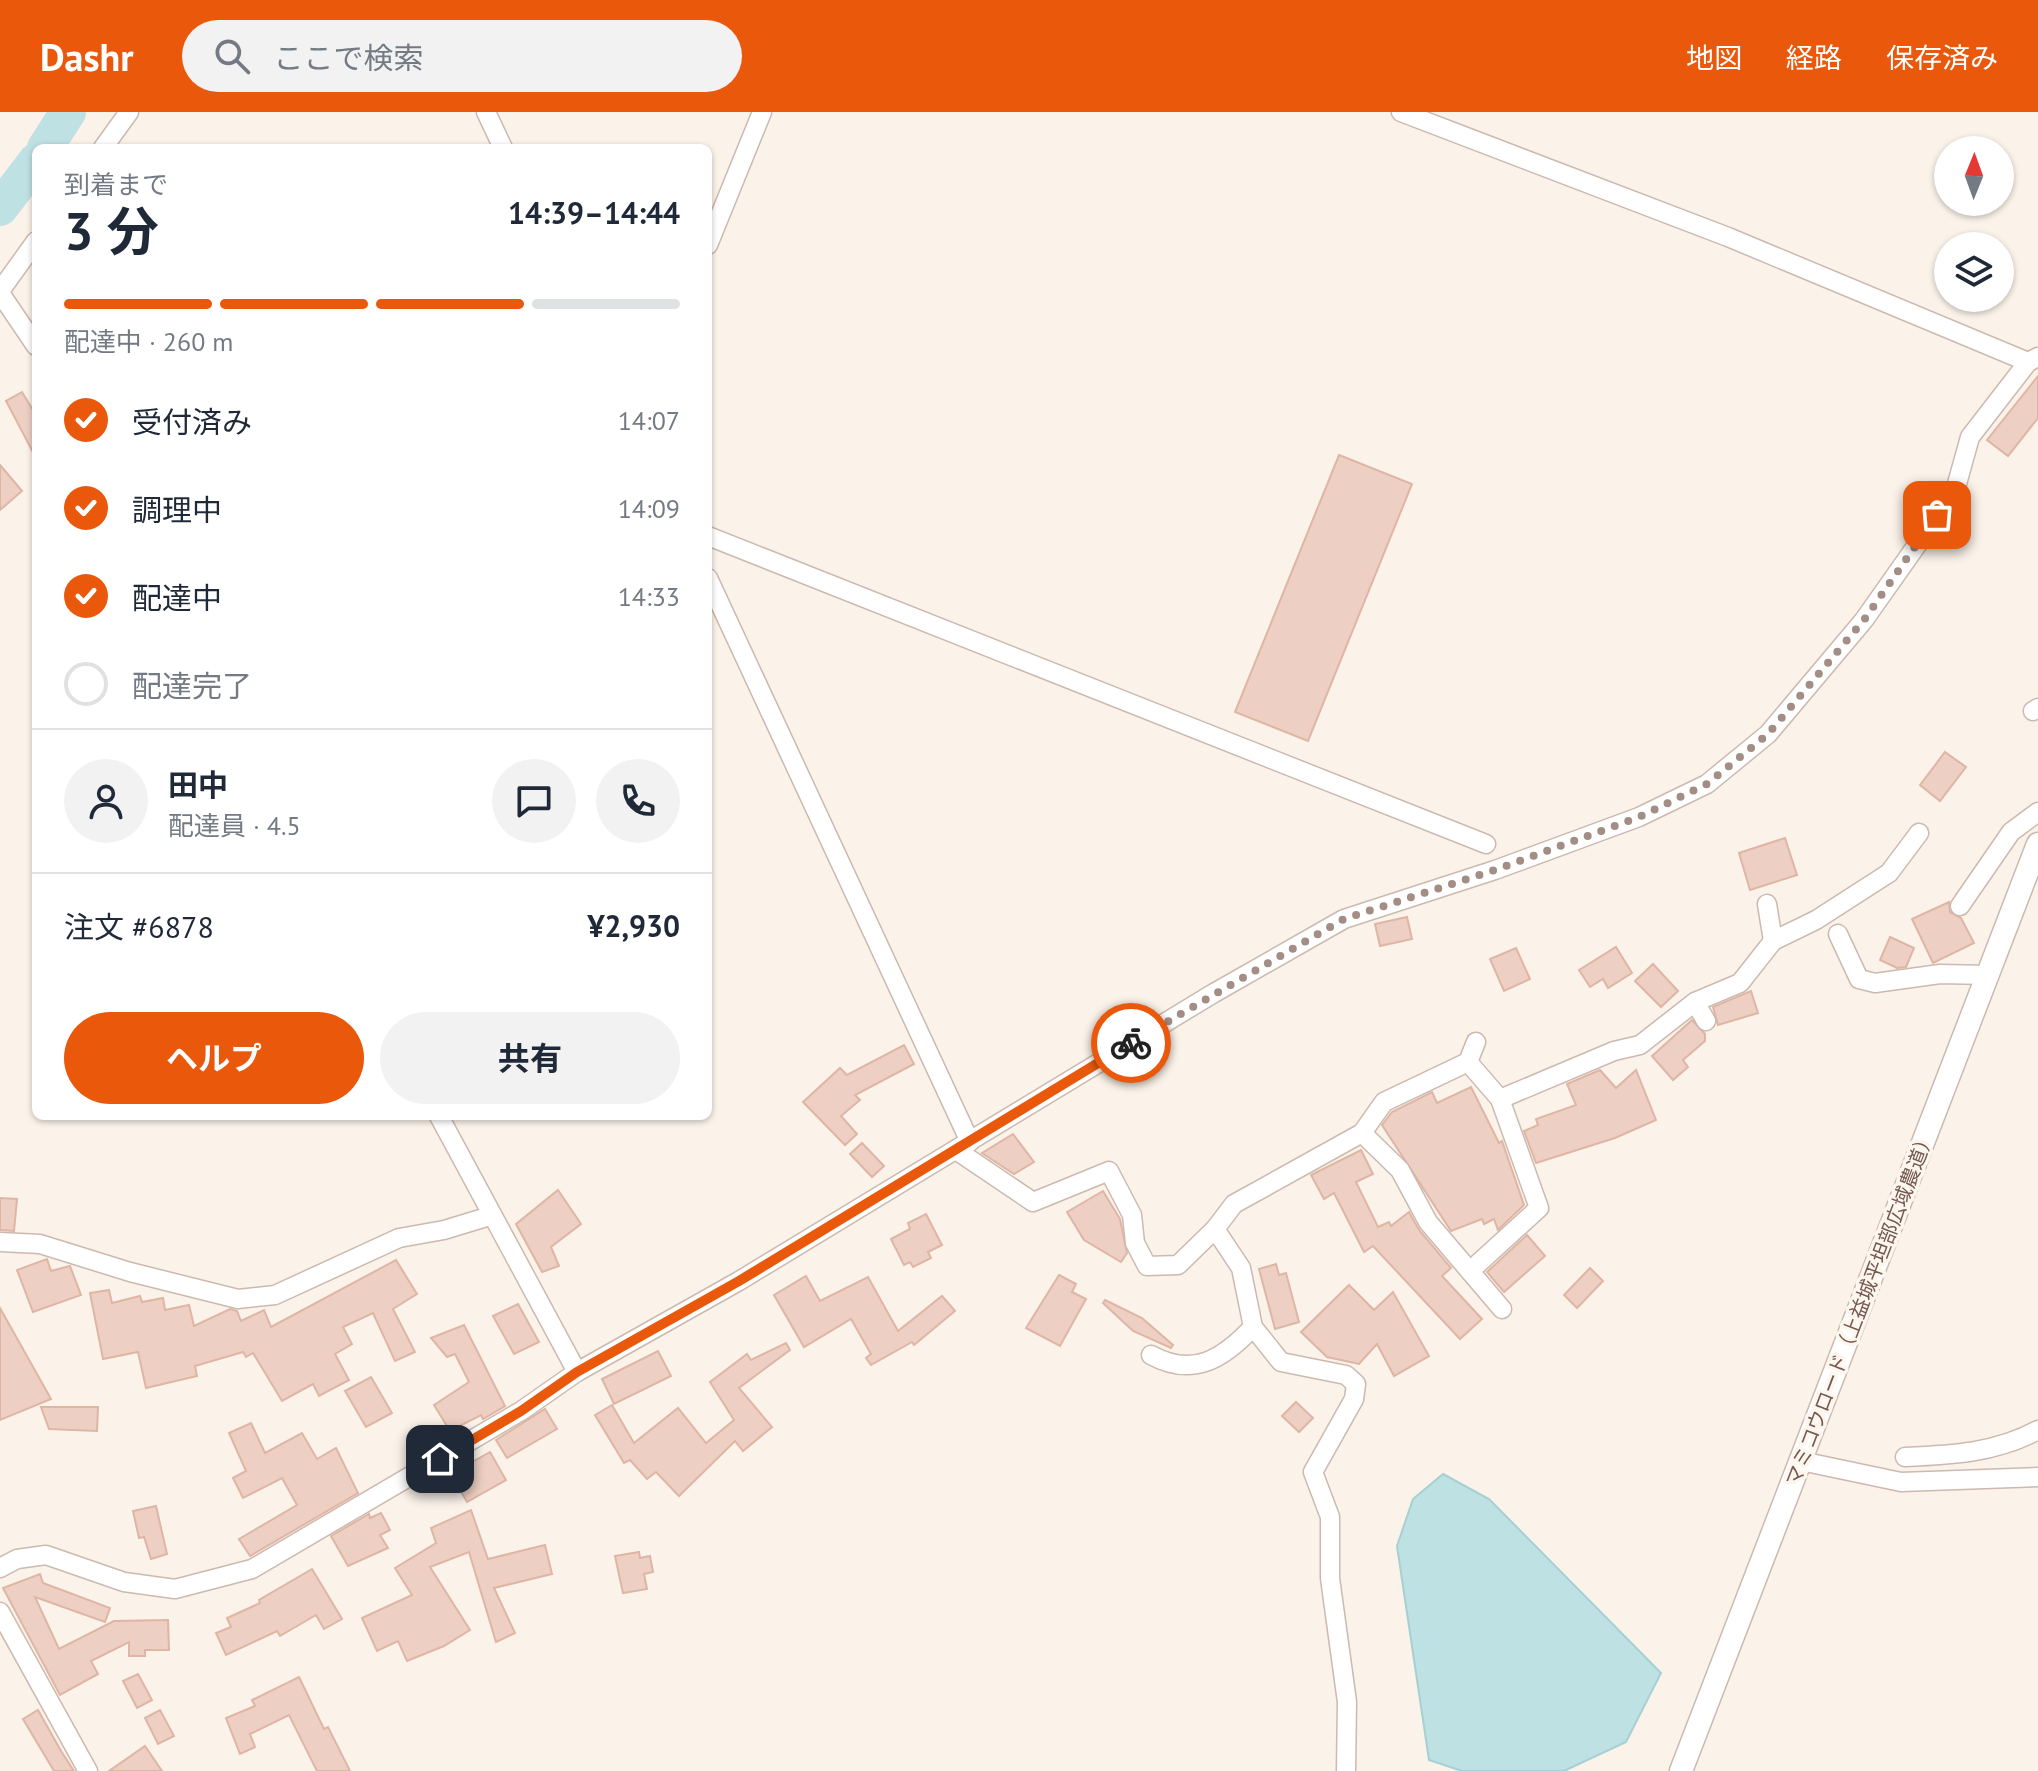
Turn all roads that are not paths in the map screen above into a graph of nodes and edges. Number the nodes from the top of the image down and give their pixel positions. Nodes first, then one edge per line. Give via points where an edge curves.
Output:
1 (129, 112) edge
2 (486, 112) edge
3 (762, 112) edge
4 (1401, 112) edge
5 (106, 144) edge
6 (501, 144) edge
7 (712, 235) edge
8 (32, 247) edge
9 (0, 292) edge
10 (32, 340) edge
11 (2033, 359) edge
12 (712, 538) edge
13 (712, 587) edge
14 (2038, 812) edge
15 (1919, 833) dead end
16 (1486, 844) dead end
17 (2038, 844) edge
18 (2031, 878) edge
19 (1767, 904) dead end
20 (1960, 906) dead end
21 (1838, 934) dead end
22 (1773, 941) junction
23 (1988, 975) junction
24 (1695, 1002) junction
25 (1706, 1021) dead end
26 (1476, 1042) dead end
27 (1468, 1062) junction
28 (1500, 1099) junction
29 (441, 1120) edge
30 (1362, 1133) junction
31 (963, 1146) junction
32 (490, 1216) junction
33 (1215, 1229) junction
34 (0, 1242) edge
35 (1470, 1271) junction
36 (1502, 1309) dead end
37 (1253, 1327) junction
38 (1151, 1355) dead end
39 (577, 1372) junction
40 (2038, 1430) edge
41 (1905, 1457) dead end
42 (1801, 1461) junction
43 (2038, 1477) edge
44 (0, 1568) edge
45 (0, 1612) edge
46 (88, 1771) edge
47 (1346, 1771) edge
48 (1681, 1771) edge

1 - 5 street
2 - 6 street
3 - 7 street
4 - 11 street
8 - 9 street
9 - 10 street
11 - 31 street via 1970,437 1955,491 1864,620 1768,734 1707,784 1639,817 1344,919
12 - 16 street
13 - 31 street
14 - 20 street via 2011,832
15 - 22 street via 1889,873
17 - 18 street, マミコウロード（上益城平坦部広域農道）
18 - 23 street, マミコウロード（上益城平坦部広域農道）
19 - 22 street
21 - 23 street via 1859,979 1875,983 1940,974
22 - 24 street via 1740,983
23 - 42 street, マミコウロード（上益城平坦部広域農道）
24 - 25 street
24 - 28 street via 1640,1045
26 - 27 street
27 - 28 street
27 - 30 street via 1384,1102
28 - 35 street via 1539,1208
29 - 32 street
30 - 33 street via 1234,1204
30 - 35 street via 1400,1170 1428,1222
31 - 33 street via 1033,1202 1110,1162 1147,1266 1178,1265
31 - 39 street
32 - 34 street via 399,1238 275,1295 238,1299 40,1244
32 - 39 street
33 - 37 street via 1241,1268
35 - 36 street
37 - 38 street via 1222,1355 1197,1365 1171,1366
37 - 47 street via 1281,1362 1346,1375 1356,1384 1354,1399 1313,1472 1330,1517 1330,1578 1347,1702
39 - 44 street via 521,1411 252,1569 175,1589 124,1582 46,1555 17,1559
40 - 41 street via 1969,1454
42 - 43 street via 1901,1482
42 - 48 street, マミコウロード（上益城平坦部広域農道）
45 - 46 street

